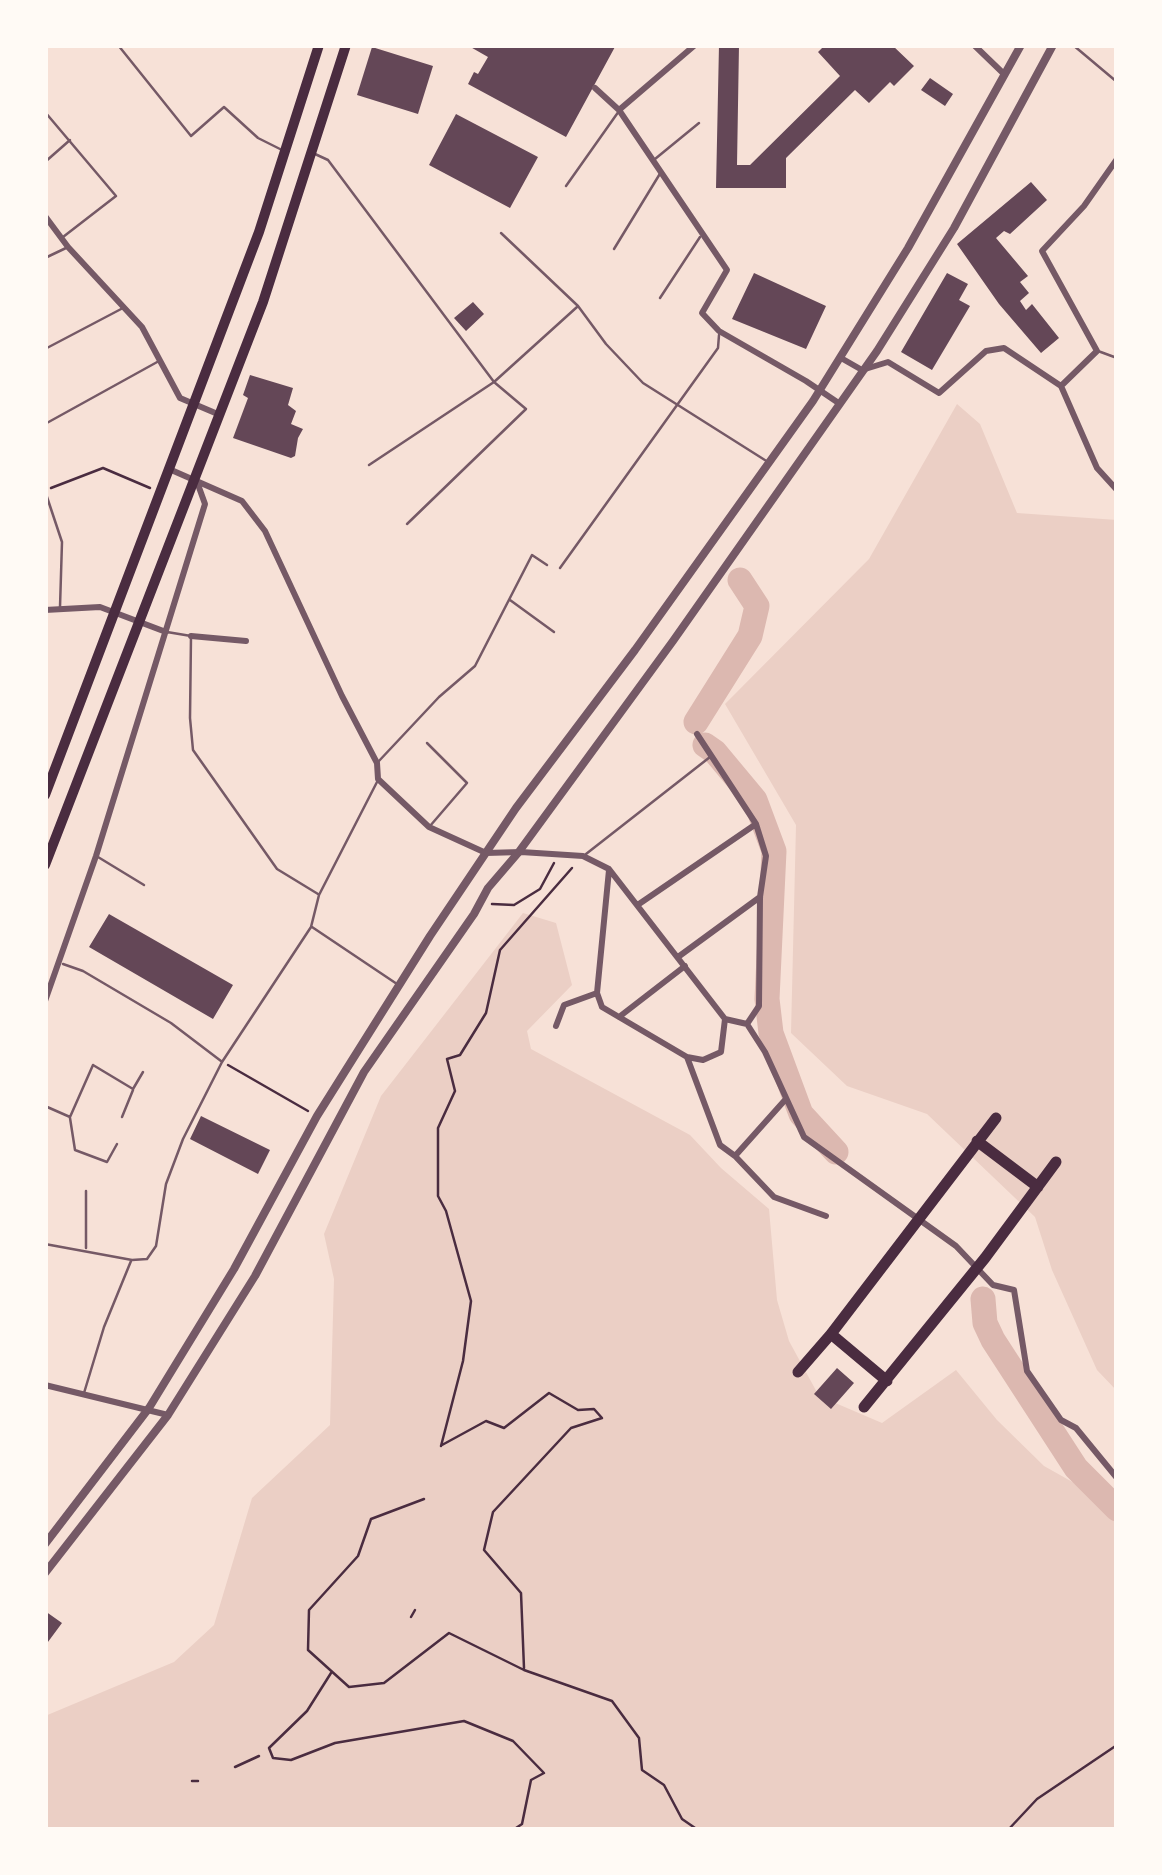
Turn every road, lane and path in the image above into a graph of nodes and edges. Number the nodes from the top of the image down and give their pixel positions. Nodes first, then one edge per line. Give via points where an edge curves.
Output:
1 (118, 45) edge
2 (320, 45) edge
3 (346, 45) edge
4 (694, 45) edge
5 (974, 45) edge
6 (1020, 45) edge
7 (1053, 45) edge
8 (1073, 45) edge
9 (1006, 75) junction
10 (1117, 82) edge
11 (595, 88) dead end
12 (619, 110) junction
13 (45, 112) edge
14 (698, 122) dead end
15 (70, 140) junction
16 (286, 152) junction
17 (311, 152) junction
18 (654, 160) junction
19 (1117, 160) edge
20 (45, 162) edge
21 (661, 170) junction
22 (566, 186) dead end
23 (45, 216) edge
24 (501, 232) dead end
25 (703, 232) junction
26 (62, 238) junction
27 (68, 247) junction
28 (614, 249) dead end
29 (45, 258) edge
30 (660, 298) dead end
31 (578, 306) junction
32 (125, 307) junction
33 (719, 332) junction
34 (45, 349) edge
35 (1097, 351) junction
36 (841, 358) junction
37 (1117, 358) edge
38 (160, 361) junction
39 (862, 370) junction
40 (494, 382) junction
41 (1061, 386) junction
42 (820, 390) junction
43 (679, 404) junction
44 (840, 404) junction
45 (193, 405) junction
46 (220, 415) junction
47 (45, 424) edge
48 (770, 463) junction
49 (368, 466) dead end
50 (170, 469) junction
51 (196, 479) junction
52 (1117, 490) edge
53 (45, 491) edge
54 (160, 493) junction
55 (407, 524) dead end
56 (547, 565) dead end
57 (560, 568) dead end
58 (509, 600) junction
59 (60, 609) junction
60 (45, 610) edge
61 (115, 611) junction
62 (138, 621) junction
63 (166, 632) junction
64 (554, 632) dead end
65 (190, 636) junction
66 (246, 642) dead end
67 (697, 734) dead end
68 (427, 743) dead end
69 (711, 756) junction
70 (377, 762) junction
71 (378, 779) junction
72 (45, 795) edge
73 (756, 824) junction
74 (429, 827) junction
75 (486, 853) junction
76 (518, 853) junction
77 (560, 853) junction
78 (96, 856) junction
79 (584, 856) junction
80 (45, 865) edge
81 (610, 869) junction
82 (144, 884) dead end
83 (319, 895) junction
84 (760, 897) junction
85 (639, 904) junction
86 (474, 914) junction
87 (311, 926) junction
88 (678, 958) junction
89 (59, 962) junction
90 (685, 966) junction
91 (398, 985) junction
92 (597, 992) junction
93 (45, 1001) edge
94 (619, 1018) junction
95 (726, 1019) junction
96 (746, 1024) junction
97 (556, 1026) dead end
98 (687, 1057) junction
99 (222, 1062) junction
100 (143, 1072) dead end
101 (133, 1089) junction
102 (785, 1100) junction
103 (45, 1106) edge
104 (318, 1116) junction
105 (70, 1117) junction
106 (122, 1117) dead end
107 (996, 1118) dead end
108 (978, 1141) junction
109 (117, 1144) dead end
110 (735, 1156) junction
111 (1056, 1162) dead end
112 (1038, 1187) junction
113 (86, 1191) dead end
114 (826, 1216) dead end
115 (45, 1244) edge
116 (86, 1250) junction
117 (132, 1260) junction
118 (832, 1334) junction
119 (798, 1372) dead end
120 (887, 1381) junction
121 (45, 1385) edge
122 (84, 1393) junction
123 (864, 1407) dead end
124 (148, 1408) junction
125 (168, 1415) junction
126 (1117, 1478) edge
127 (424, 1499) dead end
128 (45, 1544) edge
129 (45, 1573) edge
130 (416, 1610) dead end
131 (411, 1618) dead end
132 (524, 1670) junction
133 (331, 1673) junction
134 (1117, 1745) edge
135 (259, 1756) dead end
136 (234, 1767) dead end
137 (192, 1781) dead end
138 (198, 1781) dead end
139 (513, 1830) edge
140 (698, 1830) edge
141 (1008, 1830) edge

1 - 16 lane via 190,136 224,107 258,138
2 - 16 main road
3 - 17 main road
4 - 12 street
5 - 9 street
6 - 9 street
7 - 39 street via 954,228
8 - 10 lane
9 - 36 street
11 - 12 street
12 - 18 street
12 - 22 lane
13 - 15 lane
14 - 18 lane
15 - 20 lane
15 - 26 lane via 116,196
16 - 45 main road
17 - 40 lane via 328,160
17 - 46 main road
18 - 21 street
19 - 35 street via 1042,251
21 - 25 street
21 - 28 lane
23 - 26 street
24 - 31 lane
25 - 30 lane
25 - 33 street via 727,270 702,313
26 - 27 street
27 - 29 lane
27 - 32 street
31 - 40 lane
31 - 43 lane via 643,383
32 - 34 lane
32 - 38 street
33 - 42 street
33 - 43 lane via 718,348
35 - 37 lane
35 - 41 street
36 - 39 street
36 - 42 street
38 - 45 street via 180,398
38 - 47 lane
39 - 41 street via 888,362 939,393 986,351 1004,348
39 - 44 street
40 - 49 lane
40 - 55 lane via 526,409
41 - 52 street via 1097,468
42 - 44 street
42 - 48 street
43 - 48 lane
43 - 57 lane
44 - 76 street
45 - 46 street
45 - 50 main road
46 - 51 main road
48 - 75 street
50 - 51 street
50 - 54 main road
51 - 62 main road
51 - 63 street via 206,504
51 - 70 street via 242,501 265,530
53 - 54 path via 103,468
53 - 59 lane via 62,542
54 - 61 main road
56 - 58 lane via 532,555
58 - 64 lane
58 - 70 lane via 475,666
59 - 60 street
59 - 61 street
61 - 62 street
61 - 72 main road
62 - 63 street
62 - 80 main road
63 - 65 lane
63 - 78 street
65 - 66 street
65 - 83 lane via 193,750 278,870
67 - 69 street
68 - 74 lane via 467,784
69 - 73 street
69 - 79 lane
70 - 71 street
71 - 74 street
71 - 83 lane
73 - 84 street via 766,856
73 - 85 street
74 - 75 street
75 - 76 street
75 - 91 street
76 - 77 street
76 - 86 street
77 - 79 street
77 - 86 path via 540,889 514,905 491,904
78 - 82 lane
78 - 89 street
79 - 81 street
79 - 132 path via 500,950 486,1013 460,1055 446,1060 456,1091 438,1128 438,1196 471,1301 441,1446 486,1421 504,1428 550,1393 602,1418 571,1428 493,1512 484,1550 521,1594
81 - 85 street
81 - 92 street
83 - 87 lane
84 - 88 street
84 - 96 street via 759,1006
85 - 88 street
86 - 125 street via 364,1072 255,1276
87 - 91 lane
87 - 99 lane
88 - 90 street
89 - 93 street
89 - 99 lane via 171,1023
90 - 94 street
90 - 95 street
91 - 104 street
92 - 94 street via 602,1007
92 - 97 street via 564,1005
94 - 98 street
95 - 96 street
95 - 98 street via 721,1052 703,1060
96 - 102 street
98 - 110 street via 720,1145
99 - 104 path
99 - 117 lane via 166,1184 156,1246 147,1259
100 - 101 lane
101 - 105 lane via 92,1065
101 - 106 lane
102 - 110 street
102 - 126 street via 804,1137 956,1246 993,1285 1014,1290 1027,1371 1061,1420 1076,1428
103 - 105 lane
104 - 124 street
105 - 109 lane via 75,1150 107,1162
107 - 108 highway
108 - 112 highway
108 - 118 highway
110 - 114 street via 774,1198
111 - 112 highway
112 - 120 highway
113 - 116 lane
115 - 116 lane
116 - 117 lane
117 - 122 lane
118 - 119 highway
118 - 120 highway
120 - 123 highway
121 - 122 street
122 - 124 street
124 - 125 street
124 - 128 street
125 - 129 street
127 - 133 path via 371,1520 358,1556 309,1610 308,1650
130 - 131 path
132 - 133 path via 449,1633 384,1682 349,1687
132 - 140 path via 612,1701 639,1738 642,1770 664,1784 682,1819
133 - 139 path via 307,1711 269,1748 274,1758 291,1760 336,1743 464,1721 513,1741 544,1772 531,1780 522,1824
134 - 141 path via 1038,1799
135 - 136 path
137 - 138 path

